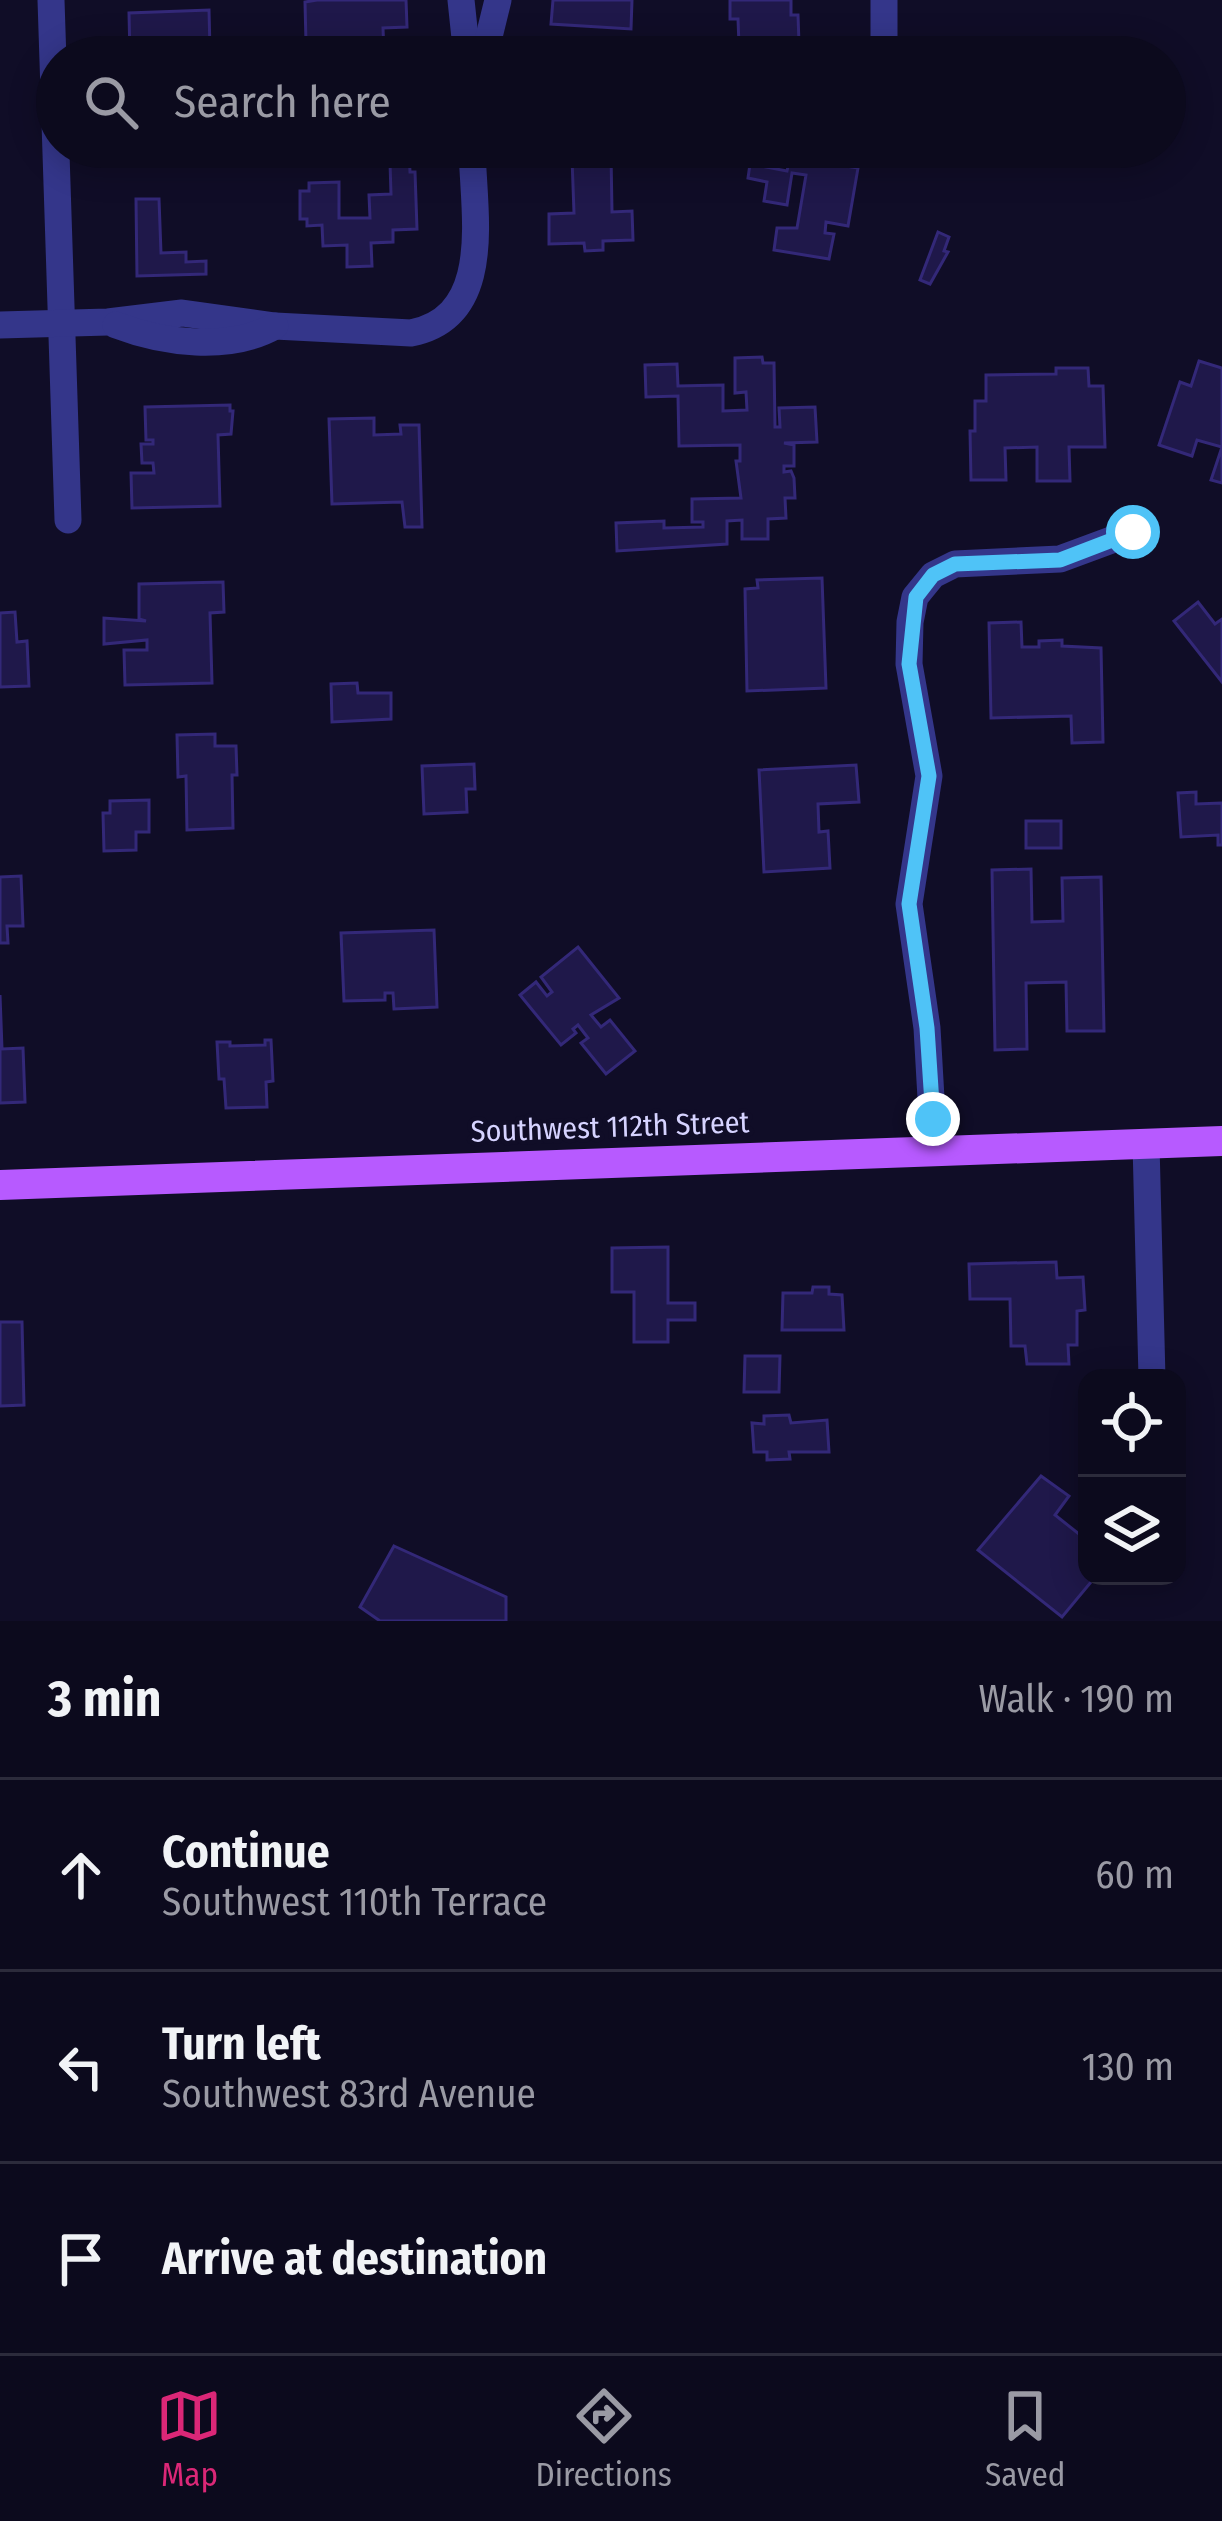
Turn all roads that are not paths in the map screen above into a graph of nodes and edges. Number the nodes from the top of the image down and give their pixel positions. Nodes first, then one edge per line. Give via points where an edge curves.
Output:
1 (51, 0) edge
2 (461, 0) edge
3 (498, 0) edge
4 (884, 0) edge
5 (52, 36) edge
6 (465, 36) edge
7 (489, 36) edge
8 (884, 36) edge
9 (57, 168) edge
10 (472, 168) edge
11 (62, 322) junction
12 (0, 325) edge
13 (68, 520) dead end
14 (1133, 532) dead end
15 (1222, 1141) edge
16 (1145, 1144) junction
17 (934, 1151) junction
18 (0, 1185) edge
19 (1152, 1369) edge

1 - 5 street
2 - 6 street
3 - 7 street
4 - 8 street
9 - 11 street
10 - 11 street via 472,275 445,322 411,333 182,314
11 - 12 street
11 - 13 street
14 - 17 street via 1060,560 955,564 922,586 912,608 909,664 929,776 909,904
15 - 16 main road, Southwest 112th Street
16 - 17 main road, Southwest 112th Street
16 - 19 street
17 - 18 main road, Southwest 112th Street

